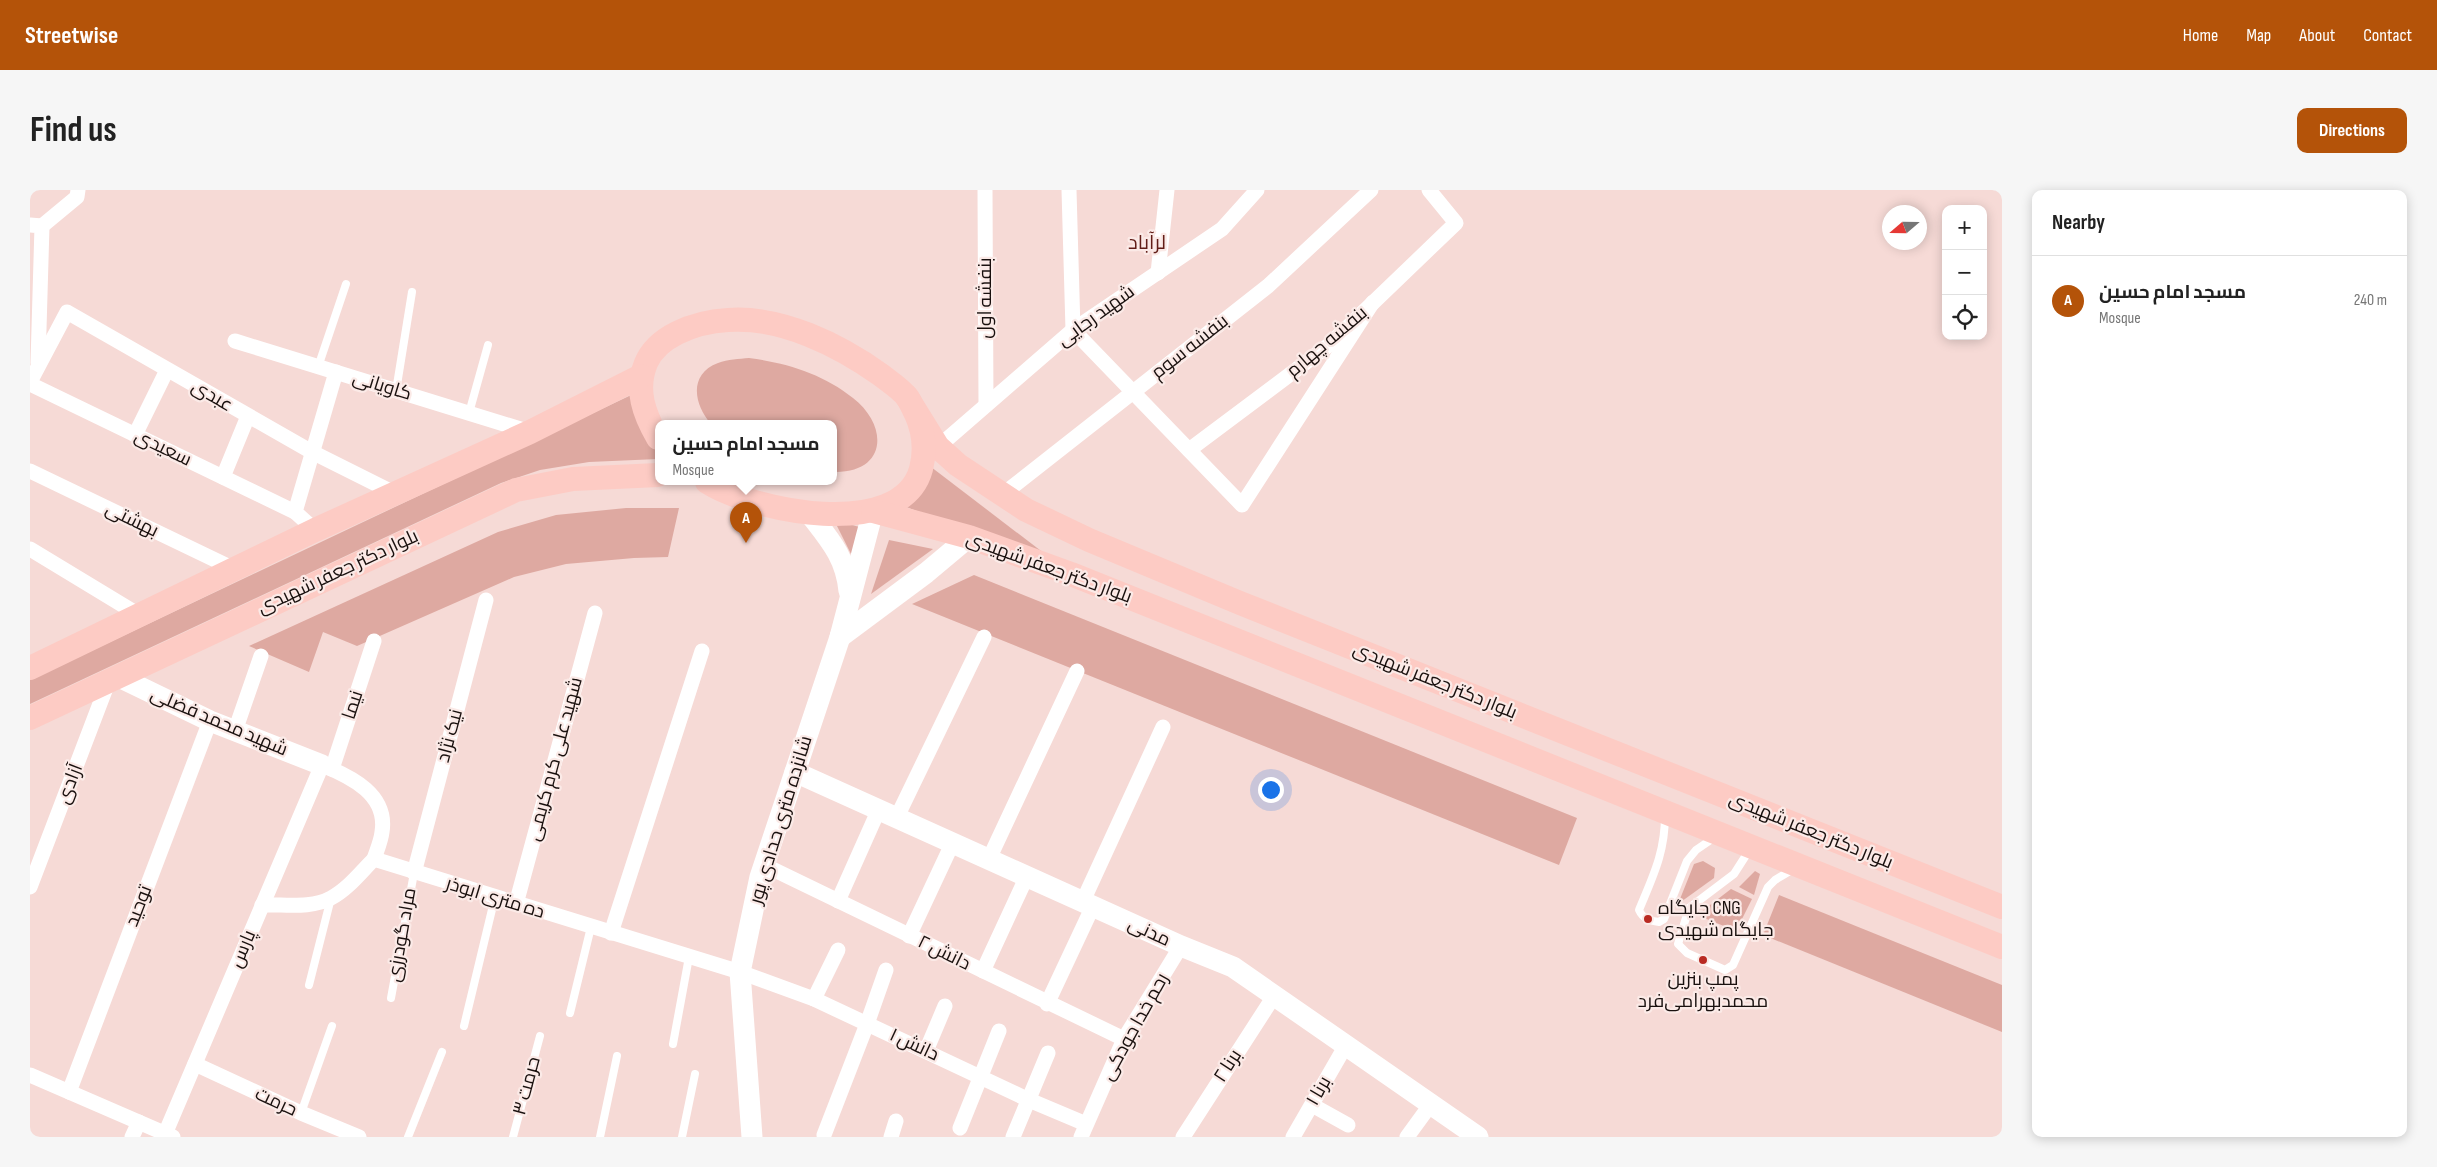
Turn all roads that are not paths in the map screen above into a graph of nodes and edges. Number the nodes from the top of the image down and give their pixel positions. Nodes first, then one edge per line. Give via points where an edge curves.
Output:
1 (78, 190) edge
2 (985, 190) edge
3 (1069, 190) edge
4 (1167, 190) edge
5 (1257, 190) edge
6 (1371, 190) edge
7 (1429, 190) edge
8 (36, 226) edge
9 (1158, 272) junction
10 (346, 284) dead end
11 (412, 292) dead end
12 (1373, 302) junction
13 (1073, 330) junction
14 (235, 342) dead end
15 (488, 345) dead end
16 (318, 367) junction
17 (167, 370) junction
18 (336, 372) junction
19 (641, 376) junction
20 (32, 378) edge
21 (396, 391) junction
22 (1133, 392) junction
23 (907, 397) junction
24 (986, 405) junction
25 (469, 413) junction
26 (248, 416) junction
27 (655, 431) edge
28 (530, 432) junction
29 (135, 435) junction
30 (938, 447) junction
31 (1189, 450) junction
32 (312, 452) junction
33 (30, 471) edge
34 (655, 475) edge
35 (224, 477) junction
36 (714, 485) edge
37 (396, 494) junction
38 (1002, 495) junction
39 (873, 511) junction
40 (295, 512) junction
41 (809, 513) junction
42 (315, 530) junction
43 (968, 537) junction
44 (30, 549) edge
45 (234, 569) junction
46 (486, 600) dead end
47 (850, 600) junction
48 (595, 613) dead end
49 (139, 615) junction
50 (840, 637) junction
51 (984, 638) dead end
52 (374, 641) dead end
53 (702, 651) dead end
54 (261, 656) dead end
55 (30, 668) edge
56 (1077, 671) dead end
57 (113, 678) junction
58 (30, 718) edge
59 (210, 721) junction
60 (1163, 726) dead end
61 (235, 731) junction
62 (327, 767) junction
63 (795, 772) junction
64 (1665, 811) junction
65 (888, 813) junction
66 (1720, 834) junction
67 (953, 842) junction
68 (1751, 847) junction
69 (374, 859) junction
70 (989, 859) junction
71 (764, 866) junction
72 (1797, 866) junction
73 (414, 873) junction
74 (1027, 876) junction
75 (30, 887) edge
76 (495, 897) junction
77 (331, 898) junction
78 (838, 901) junction
79 (1088, 903) junction
80 (262, 904) junction
81 (516, 904) junction
82 (2002, 906) edge
83 (591, 927) junction
84 (611, 933) junction
85 (908, 936) junction
86 (1181, 946) junction
87 (2002, 947) edge
88 (838, 950) dead end
89 (689, 957) junction
90 (886, 970) dead end
91 (983, 971) junction
92 (740, 972) junction
93 (309, 985) dead end
94 (1274, 996) junction
95 (391, 998) dead end
96 (814, 999) junction
97 (1047, 1004) junction
98 (945, 1006) dead end
99 (570, 1013) dead end
100 (868, 1024) junction
101 (332, 1026) dead end
102 (464, 1026) dead end
103 (999, 1031) dead end
104 (540, 1036) dead end
105 (1124, 1039) junction
106 (673, 1044) dead end
107 (1346, 1046) junction
108 (926, 1051) junction
109 (442, 1052) dead end
110 (1048, 1053) dead end
111 (617, 1056) dead end
112 (195, 1064) junction
113 (695, 1074) dead end
114 (30, 1075) edge
115 (982, 1077) junction
116 (69, 1092) junction
117 (1029, 1100) junction
118 (1431, 1104) junction
119 (1312, 1105) junction
120 (301, 1113) junction
121 (896, 1121) dead end
122 (139, 1122) junction
123 (1348, 1125) dead end
124 (960, 1128) dead end
125 (1084, 1130) edge
126 (169, 1135) edge
127 (824, 1135) dead end
128 (132, 1137) edge
129 (359, 1137) edge
130 (408, 1137) edge
131 (513, 1137) edge
132 (600, 1137) edge
133 (682, 1137) edge
134 (752, 1137) edge
135 (891, 1137) edge
136 (1013, 1137) edge
137 (1183, 1137) edge
138 (1293, 1137) edge
139 (1407, 1137) edge
140 (1478, 1137) edge

1 - 8 street via 77,197
2 - 24 street, بنفشه اول
3 - 13 street
4 - 9 street
5 - 9 street, شهید رجایی via 1222,229
6 - 22 street, بنفشه سوم via 1268,286
7 - 12 street, بنفشه چهارم via 1456,223
8 - 20 street
9 - 13 street, شهید رجایی
10 - 16 lane
11 - 21 lane
12 - 31 street, بنفشه چهارم via 1329,345
12 - 31 street via 1242,505
13 - 22 street
13 - 24 street, شهید رجایی
14 - 16 street, کاویانی
15 - 25 lane
16 - 18 street, کاویانی
17 - 20 street, عبدی via 67,312
17 - 26 street, عبدی
17 - 29 street
18 - 21 street, کاویانی
18 - 32 street
19 - 23 main road via 649,355 664,339 704,323 744,321 789,329 816,339 866,365
19 - 27 main road via 642,402
19 - 28 main road
20 - 29 street, سعیدی
21 - 25 street, کاویانی
22 - 31 street
22 - 38 street, بنفشه سوم
23 - 30 main road, بلوار دکتر جعفر شهیدی
23 - 39 main road via 919,422 924,458 919,473 903,495
24 - 30 street, شهید رجایی
25 - 28 street, کاویانی
26 - 32 street, عبدی
26 - 35 street
28 - 37 main road
29 - 35 street, سعیدی
30 - 38 main road, بلوار دکتر جعفر شهیدی
32 - 37 street, عبدی
32 - 40 street
33 - 45 street, بهشتی
34 - 57 main road, بلوار دکتر جعفر شهیدی via 572,479 516,490
35 - 40 street, سعیدی
36 - 41 main road via 742,498
37 - 42 main road
38 - 82 main road, بلوار دکتر جعفر شهیدی via 1089,540 1240,603
39 - 41 main road
39 - 43 main road, بلوار دکتر جعفر شهیدی
39 - 47 street, شانزده متری حدادی پور
40 - 42 street, سعیدی
41 - 47 street via 840,554 847,572
42 - 45 main road
43 - 50 street via 926,573
43 - 64 main road, بلوار دکتر جعفر شهیدی via 1080,578
44 - 49 street
45 - 49 main road
46 - 73 street, نیک نژاد
47 - 50 street, شانزده متری حدادی پور
48 - 81 street, شهید علی کرم کریمی
49 - 55 main road
50 - 63 street, شانزده متری حدادی پور
51 - 65 street
52 - 62 street, نیما
53 - 84 street
54 - 61 street
56 - 70 street
57 - 58 main road, بلوار دکتر جعفر شهیدی
57 - 59 street, شهید محمد فضلی
57 - 75 street, آزادی
59 - 61 street, شهید محمد فضلی
59 - 116 street, توحید
60 - 79 street
61 - 62 street, شهید محمد فضلی
62 - 69 street via 366,788 381,806 382,831
62 - 80 street, پارس
63 - 65 street, مدنی
63 - 71 street, شانزده متری حدادی پور
64 - 66 main road, بلوار دکتر جعفر شهیدی
64 - 66 lane via 1662,852 1639,910 1648,919 1659,922 1664,919 1687,861 1696,850
65 - 67 street, مدنی
65 - 78 street
66 - 68 main road, بلوار دکتر جعفر شهیدی
67 - 70 street, مدنی
67 - 85 street
68 - 72 main road, بلوار دکتر جعفر شهیدی
68 - 72 lane via 1734,874 1689,908 1678,944 1687,952 1725,970 1733,965 1768,887
69 - 73 street, ده متری ابوذر
69 - 77 street
70 - 74 street, مدنی
71 - 78 street, دانش ۲
71 - 92 street, شانزده متری حدادی پور
72 - 87 main road, بلوار دکتر جعفر شهیدی
73 - 76 street, ده متری ابوذر
73 - 95 lane, مراد گودرزی
74 - 79 street, مدنی
74 - 91 street
76 - 81 street, ده متری ابوذر
76 - 102 lane
77 - 80 street via 315,904
77 - 93 lane
78 - 85 street, دانش ۲
79 - 86 street, مدنی
79 - 97 street
80 - 112 street, پارس
81 - 83 street, ده متری ابوذر
83 - 84 street, ده متری ابوذر
83 - 99 lane
84 - 89 street, ده متری ابوذر
85 - 91 street, دانش ۲
86 - 94 street, مدنی via 1233,967
86 - 105 street, رحم خدا جودکی
88 - 96 street
89 - 92 street, ده متری ابوذر
89 - 106 lane
90 - 100 street
91 - 97 street, دانش ۲
92 - 96 street, دانش ۱
92 - 134 street, شانزده متری حدادی پور
94 - 107 street, مدنی
94 - 137 street, برنا ۲
96 - 100 street, دانش ۱
97 - 105 street, دانش ۲
98 - 108 street
100 - 108 street, دانش ۱
100 - 127 street
101 - 120 lane
103 - 115 street
104 - 131 lane, حرمت ۳
105 - 125 street, رحم خدا جودکی
107 - 118 street, مدنی
107 - 119 street, برنا ۱
108 - 115 street, دانش ۱
109 - 130 lane
110 - 117 street
111 - 132 lane
112 - 120 street, حرمت
112 - 126 street, پارس
113 - 133 lane
114 - 116 street
115 - 117 street, دانش ۱
115 - 124 street
116 - 122 street
117 - 125 street, دانش ۱
117 - 136 street
118 - 139 street
118 - 140 street, مدنی
119 - 123 street
119 - 138 street, برنا ۱
120 - 129 street, حرمت
121 - 135 street
122 - 126 street
122 - 128 street

